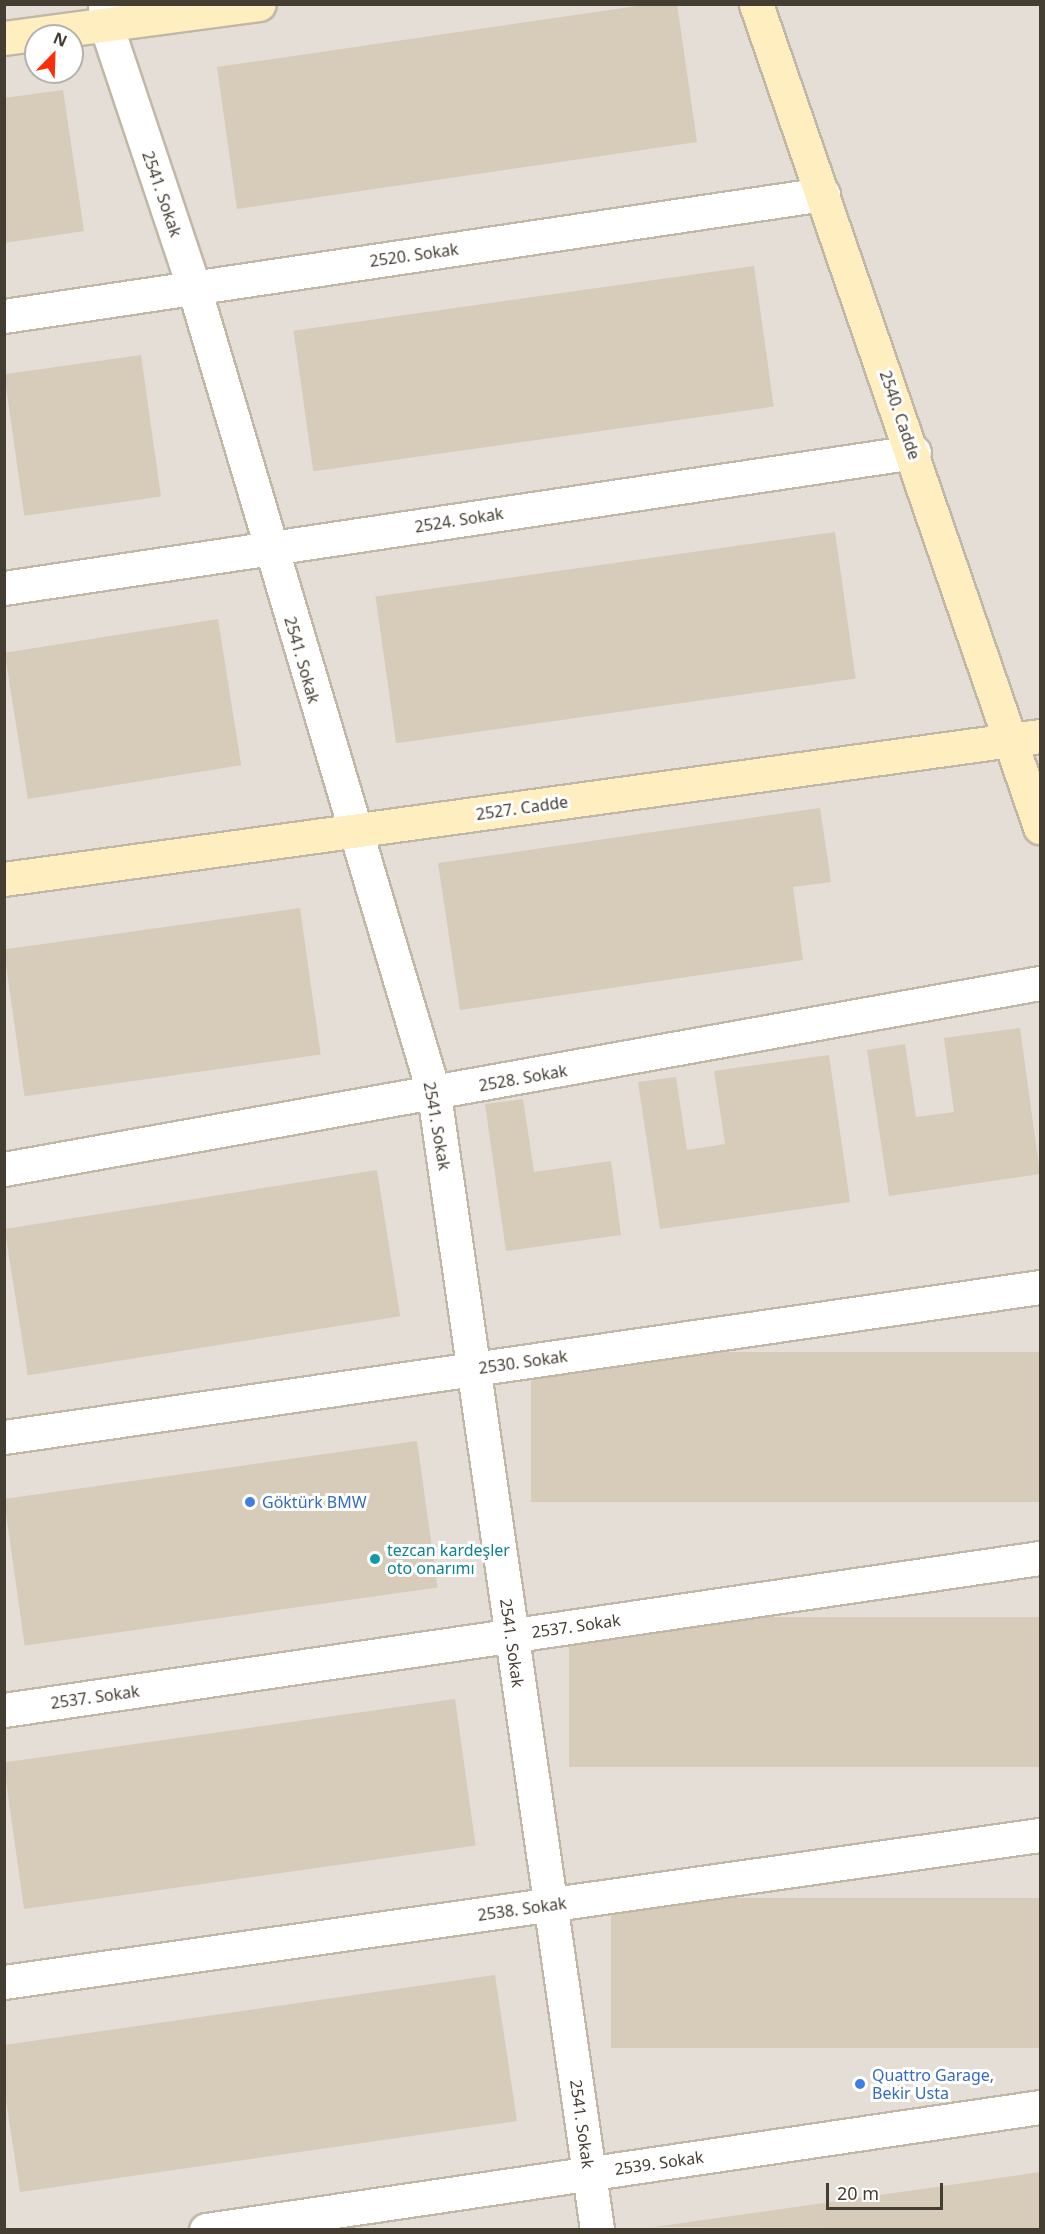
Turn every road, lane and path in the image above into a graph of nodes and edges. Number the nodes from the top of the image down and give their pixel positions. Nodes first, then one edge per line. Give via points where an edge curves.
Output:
1 (259, 4) edge
2 (756, 4) edge
3 (105, 15) edge
4 (4, 38) edge
5 (823, 194) junction
6 (194, 288) junction
7 (4, 316) edge
8 (914, 452) junction
9 (270, 549) junction
10 (4, 588) edge
11 (1025, 738) edge
12 (1041, 827) edge
13 (354, 831) junction
14 (4, 879) edge
15 (1041, 983) edge
16 (434, 1094) junction
17 (4, 1169) edge
18 (1041, 1287) edge
19 (473, 1370) junction
20 (4, 1437) edge
21 (1041, 1558) edge
22 (511, 1636) junction
23 (4, 1710) edge
24 (1041, 1835) edge
25 (550, 1905) junction
26 (4, 1982) edge
27 (1041, 2107) edge
28 (589, 2174) junction
29 (206, 2229) edge
30 (597, 2229) edge

1 - 3 street
2 - 5 street, 2540. Cadde
3 - 4 street
3 - 6 street, 2541. Sokak
5 - 6 street, 2520. Sokak
5 - 8 street, 2540. Cadde
6 - 7 street, 2520. Sokak
6 - 9 street, 2541. Sokak
8 - 9 street, 2524. Sokak
8 - 11 street, 2540. Cadde
9 - 10 street, 2524. Sokak
9 - 13 street, 2541. Sokak
11 - 12 street, 2540. Cadde
11 - 13 street, 2527. Cadde
13 - 14 street, 2527. Cadde
13 - 16 street, 2541. Sokak
15 - 16 street, 2528. Sokak
16 - 17 street, 2528. Sokak
16 - 19 street, 2541. Sokak
18 - 19 street, 2530. Sokak
19 - 20 street, 2530. Sokak
19 - 22 street, 2541. Sokak
21 - 22 street, 2537. Sokak
22 - 23 street, 2537. Sokak
22 - 25 street, 2541. Sokak
24 - 25 street, 2538. Sokak
25 - 26 street, 2538. Sokak
25 - 28 street, 2541. Sokak
27 - 28 street, 2539. Sokak
28 - 29 street, 2539. Sokak
28 - 30 street, 2541. Sokak

